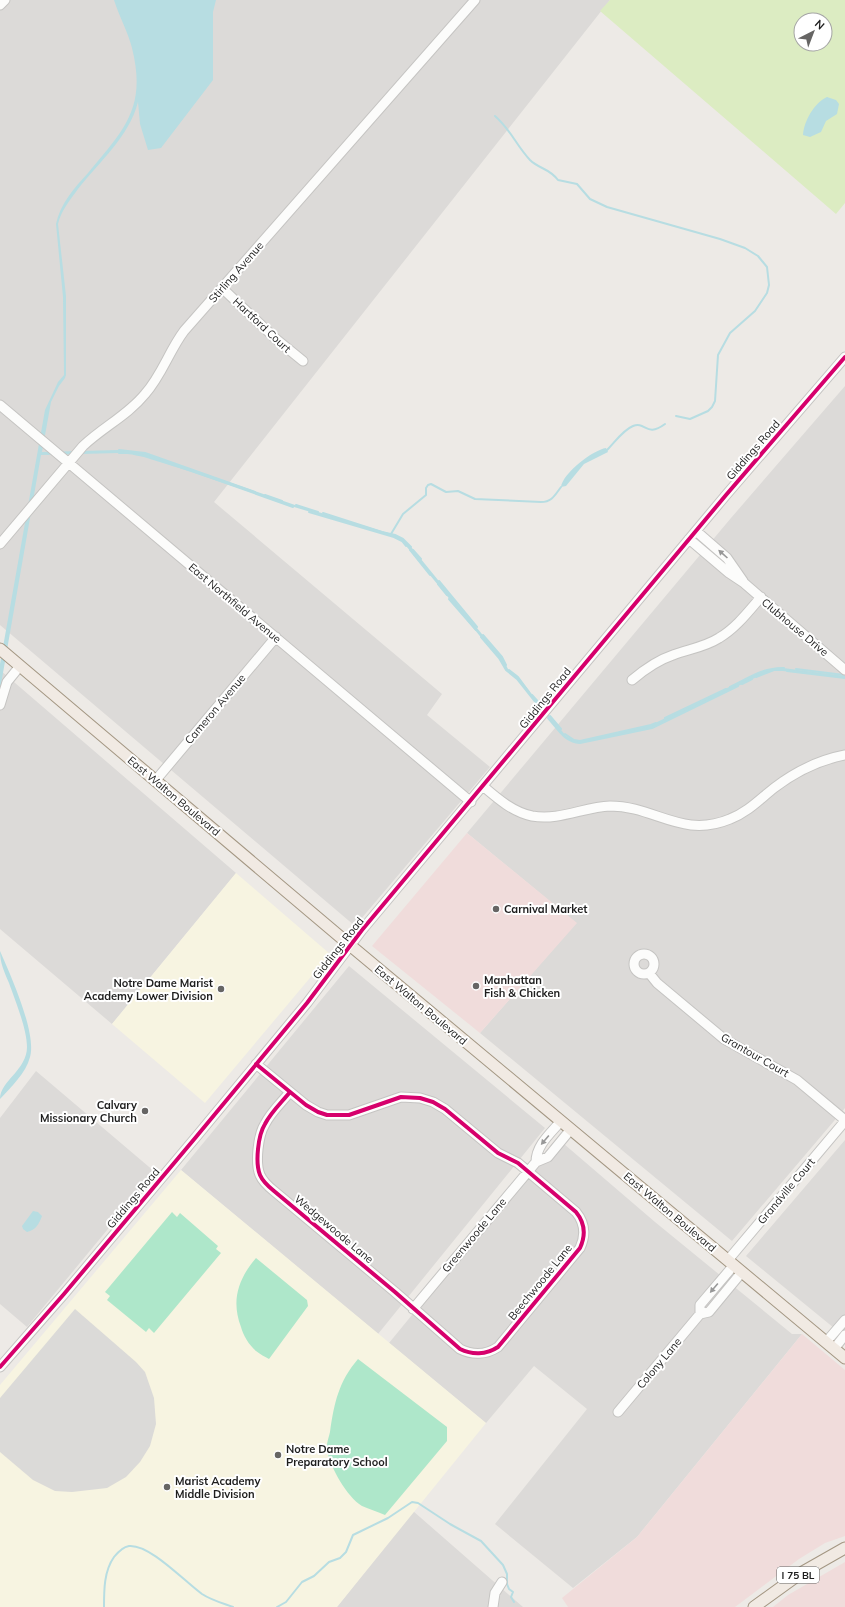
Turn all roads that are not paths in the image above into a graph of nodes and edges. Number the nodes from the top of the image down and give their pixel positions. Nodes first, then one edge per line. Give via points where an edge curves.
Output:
1 (5, 0) edge
2 (475, 0) edge
3 (0, 5) edge
4 (222, 288) junction
5 (845, 357) edge
6 (303, 361) dead end
7 (0, 404) edge
8 (68, 462) junction
9 (696, 531) junction
10 (689, 539) junction
11 (0, 544) edge
12 (744, 584) junction
13 (760, 597) junction
14 (276, 637) junction
15 (0, 649) edge
16 (20, 666) junction
17 (845, 670) edge
18 (632, 680) dead end
19 (0, 705) edge
20 (845, 755) edge
21 (155, 781) junction
22 (484, 787) junction
23 (471, 802) junction
24 (351, 946) junction
25 (649, 973) dead end
26 (256, 1064) junction
27 (290, 1092) junction
28 (845, 1120) edge
29 (561, 1121) junction
30 (571, 1129) junction
31 (536, 1162) junction
32 (528, 1171) junction
33 (735, 1266) junction
34 (413, 1309) junction
35 (845, 1320) edge
36 (845, 1336) edge
37 (830, 1345) junction
38 (471, 1353) joint
39 (845, 1358) edge
40 (0, 1367) edge
41 (618, 1412) dead end
42 (845, 1548) edge
43 (502, 1582) dead end
44 (493, 1607) edge
45 (754, 1607) edge

1 - 3 street
2 - 4 street, Stirling Avenue
4 - 6 street, Hartford Court
4 - 8 street, Stirling Avenue via 180,337 156,380 143,397 125,414 88,441
5 - 9 street, Giddings Road
7 - 8 street, East Northfield Avenue
8 - 11 street, Stirling Avenue
8 - 14 street, East Northfield Avenue
9 - 10 street, Giddings Road
12 -> 9 street, Clubhouse Drive via 727,558
10 - 12 street, Clubhouse Drive
10 - 22 street, Giddings Road
12 - 13 street, Clubhouse Drive
13 - 17 street, Clubhouse Drive
13 - 18 street via 740,620 719,638 662,660
14 - 21 street, Cameron Avenue
14 - 23 street, East Northfield Avenue
15 - 16 main road, East Walton Boulevard
16 - 19 street via 7,682
16 - 21 main road, East Walton Boulevard
20 - 22 street via 798,772 742,814 724,822 706,825 680,824 641,811 616,807 590,808 552,817 535,817 520,813
21 - 24 main road, East Walton Boulevard
22 - 23 street, Giddings Road
23 - 24 street, Giddings Road
24 - 26 street, Giddings Road
24 - 29 main road, East Walton Boulevard
25 - 28 street, Grantour Court via 656,982 721,1037 797,1080
26 - 27 street, Beechwoode Lane
26 - 40 street, Giddings Road
27 - 32 street, Beechwoode Lane via 313,1110 338,1116 355,1114 401,1097 429,1100 442,1106 498,1153
27 - 34 street, Wedgewoode Lane via 262,1130 258,1158 262,1178
28 - 33 street, Grandville Court
29 - 30 main road, East Walton Boulevard
29 -> 31 street, Greenwoode Lane via 538,1148
30 - 31 street, Greenwoode Lane via 548,1157
30 - 33 main road, East Walton Boulevard
31 - 32 street, Greenwoode Lane
32 - 34 street, Greenwoode Lane
32 - 38 street, Beechwoode Lane via 578,1214 584,1227 582,1244 501,1344 490,1351
33 - 37 main road, East Walton Boulevard
33 - 41 street, Colony Lane via 700,1305 700,1314
34 - 38 street, Wedgewoode Lane via 455,1346
35 - 37 street
36 - 37 street
37 - 39 main road, East Walton Boulevard
42 - 45 main road, I 75 BL via 801,1573
43 - 44 street via 495,1593

